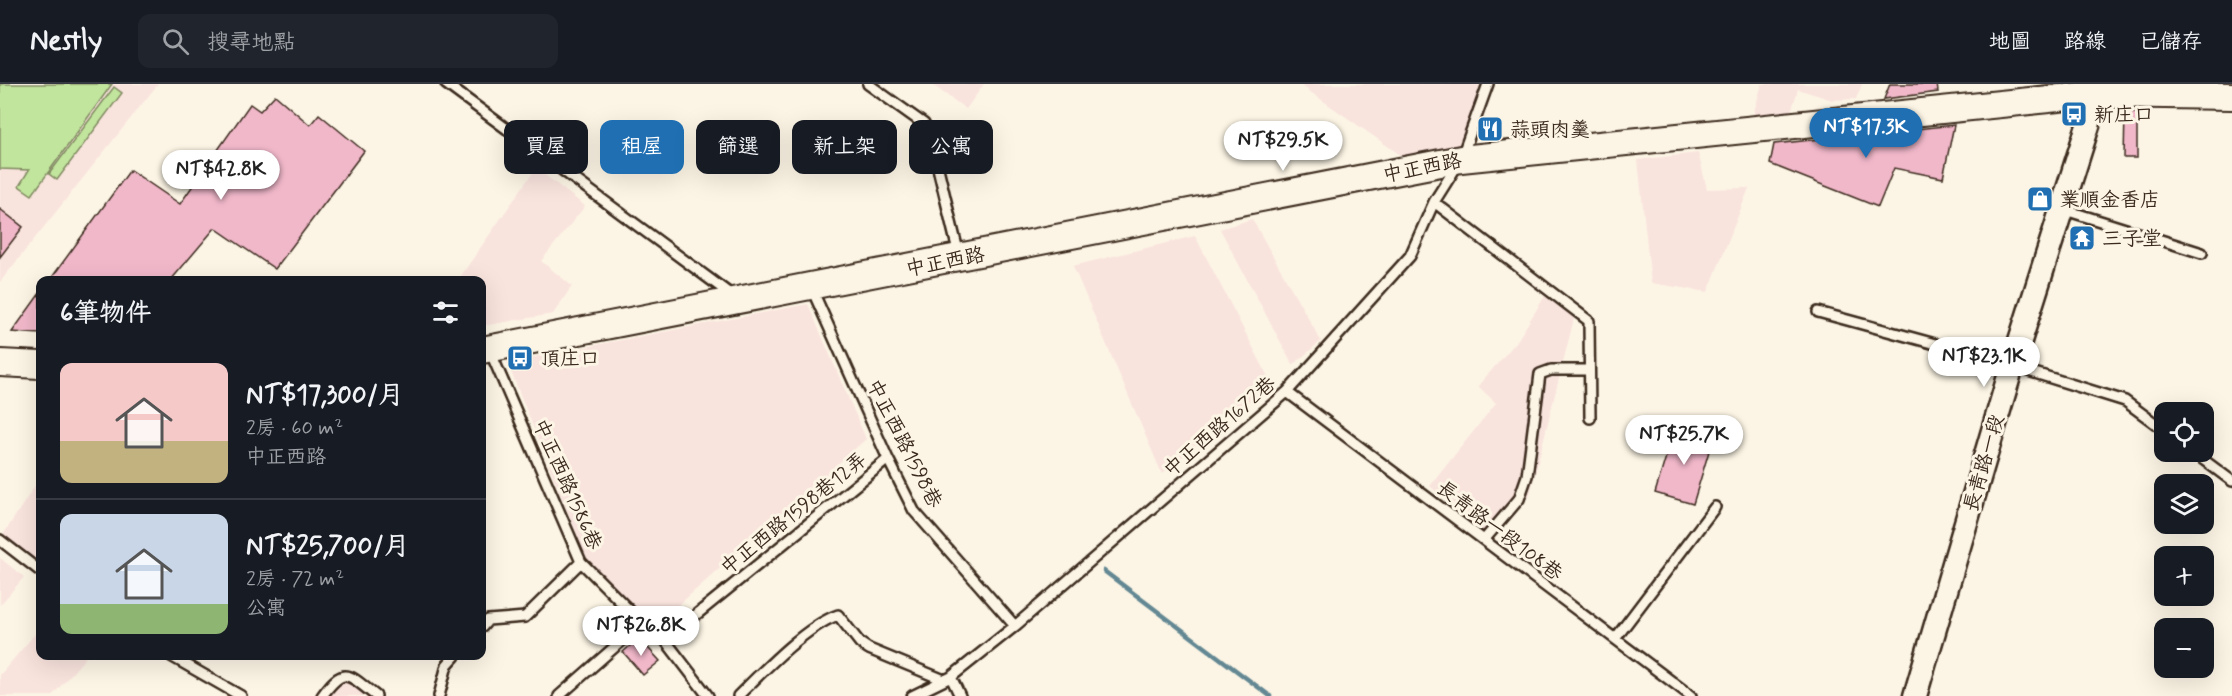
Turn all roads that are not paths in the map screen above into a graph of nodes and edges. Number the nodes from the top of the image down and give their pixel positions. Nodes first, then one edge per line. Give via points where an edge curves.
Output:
1 (446, 84) edge
2 (868, 84) edge
3 (1488, 84) edge
4 (2100, 89) edge
5 (2232, 96) edge
6 (1461, 159) junction
7 (1434, 202) junction
8 (2062, 209) junction
9 (2202, 253) dead end
10 (960, 258) junction
11 (811, 287) junction
12 (737, 299) junction
13 (1818, 312) dead end
14 (486, 350) edge
15 (486, 352) edge
16 (0, 363) edge
17 (36, 366) edge
18 (2012, 366) junction
19 (1589, 370) junction
20 (1287, 392) junction
21 (1590, 418) dead end
22 (2154, 423) edge
23 (888, 459) junction
24 (2206, 462) edge
25 (2232, 481) edge
26 (1715, 507) dead end
27 (0, 540) edge
28 (1484, 540) junction
29 (581, 562) junction
30 (36, 568) edge
31 (486, 622) edge
32 (642, 623) junction
33 (1015, 626) junction
34 (1615, 639) junction
35 (665, 640) junction
36 (178, 660) edge
37 (452, 660) edge
38 (948, 679) junction
39 (241, 696) edge
40 (322, 696) edge
41 (376, 696) edge
42 (439, 696) edge
43 (559, 696) edge
44 (708, 696) edge
45 (738, 696) edge
46 (912, 696) edge
47 (960, 696) edge
48 (1691, 696) edge
49 (1915, 696) edge

1 - 12 lane
2 - 10 lane via 924,124 930,135
3 - 6 lane, 中正西路1672巷
4 - 5 main road, 中正西路
4 - 6 main road, 中正西路
4 - 8 street, 長青路一段
6 - 7 lane, 中正西路1672巷
6 - 10 main road, 中正西路
7 - 19 lane via 1589,321
7 - 20 lane, 中正西路1672巷 via 1410,256
8 - 9 lane
8 - 18 street, 長青路一段
10 - 11 main road, 中正西路
11 - 12 main road, 中正西路
11 - 23 lane, 中正西路1598巷
12 - 14 main road, 中正西路
13 - 18 lane
15 - 29 lane, 中正西路1586巷
16 - 17 main road
18 - 22 lane via 2125,401
18 - 49 street, 長青路一段
19 - 21 lane
19 - 28 lane via 1551,370 1540,374 1527,476 1519,499
20 - 28 lane, 長青路一段108巷
20 - 33 lane, 中正西路1672巷
23 - 33 lane, 中正西路1598巷 via 914,511
23 - 35 lane, 中正西路1598巷12弄
24 - 25 lane
26 - 34 lane
27 - 30 lane
28 - 34 lane, 長青路一段108巷
29 - 31 lane via 525,617
29 - 32 lane, 中正西路1586巷
32 - 35 lane, 中正西路1586巷
32 - 43 lane
33 - 38 lane, 中正西路1672巷
34 - 48 lane, 長青路一段108巷
35 - 44 lane, 中正西路1586巷
36 - 39 lane
37 - 42 lane via 447,665
38 - 45 lane via 869,649 838,615 779,656
38 - 46 lane, 中正西路1672巷
38 - 47 lane
40 - 41 lane via 334,680 343,676 353,678

